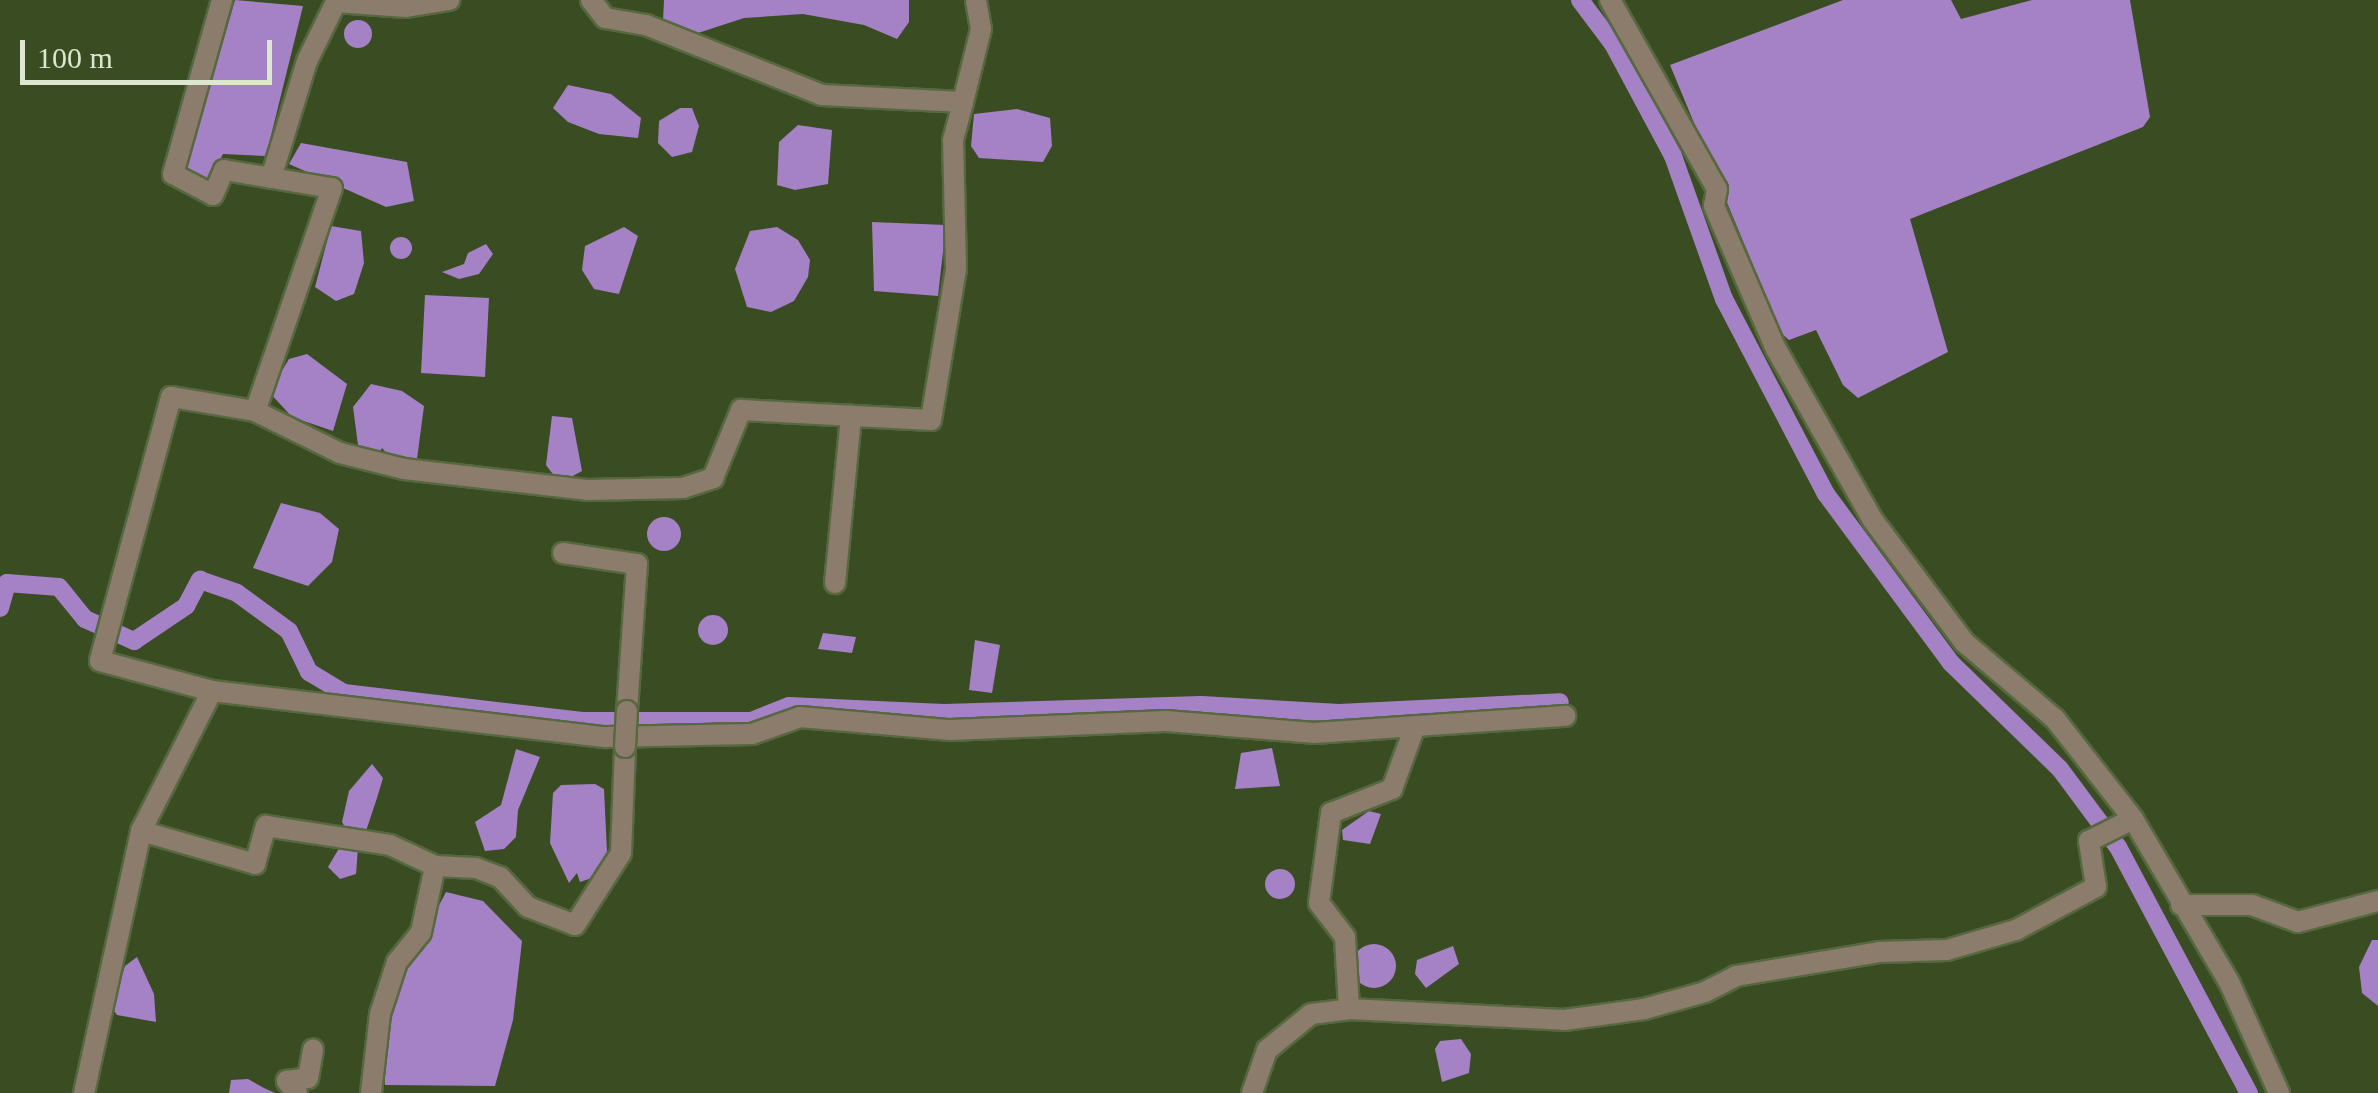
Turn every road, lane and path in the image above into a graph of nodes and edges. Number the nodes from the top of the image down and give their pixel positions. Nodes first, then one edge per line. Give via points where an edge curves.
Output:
1 (222, 0) edge
2 (334, 0) edge
3 (448, 0) edge
4 (591, 0) edge
5 (976, 0) edge
6 (1610, 0) edge
7 (963, 102) junction
8 (270, 178) junction
9 (255, 410) junction
10 (852, 416) junction
11 (563, 553) dead end
12 (834, 583) dead end
13 (212, 691) junction
14 (1566, 716) dead end
15 (1415, 726) junction
16 (2130, 821) junction
17 (141, 832) junction
18 (434, 866) junction
19 (2378, 900) edge
20 (2181, 905) junction
21 (1349, 1010) junction
22 (313, 1050) dead end
23 (84, 1093) edge
24 (297, 1093) edge
25 (371, 1093) edge
26 (1252, 1093) edge
27 (2279, 1093) edge

1 - 8 street via 173,174 213,194 224,170
2 - 3 street via 406,7
2 - 8 street
4 - 7 street via 605,18 646,25 822,95
5 - 7 street via 981,29
6 - 16 street via 1717,189 1714,206 1776,349 1872,519 1964,642 2055,719
7 - 10 street via 953,140 956,269 931,420
8 - 9 street via 332,188
9 - 10 street via 340,453 404,469 588,490 683,488 713,478 741,410
9 - 13 street via 171,397 100,661
10 - 12 street
11 - 18 street, bridge via 637,564 621,853 575,925 528,907 500,877
13 - 15 street via 606,736 752,734 800,717 950,730 1036,722 1166,722 1314,733
13 - 17 street
14 - 15 street
15 - 21 street via 1392,789 1331,813 1319,903 1345,938
16 - 20 street
16 - 21 street via 2090,841 2096,887 2016,930 1947,950 1880,952 1736,976 1644,1008 1564,1020
17 - 18 street via 255,864 266,826 390,845
17 - 23 street
18 - 25 street via 420,932 397,962 380,1014
19 - 20 street via 2298,922 2252,905
20 - 27 street via 2230,984
21 - 26 street via 1311,1014 1267,1050
22 - 24 street via 308,1078 286,1081

